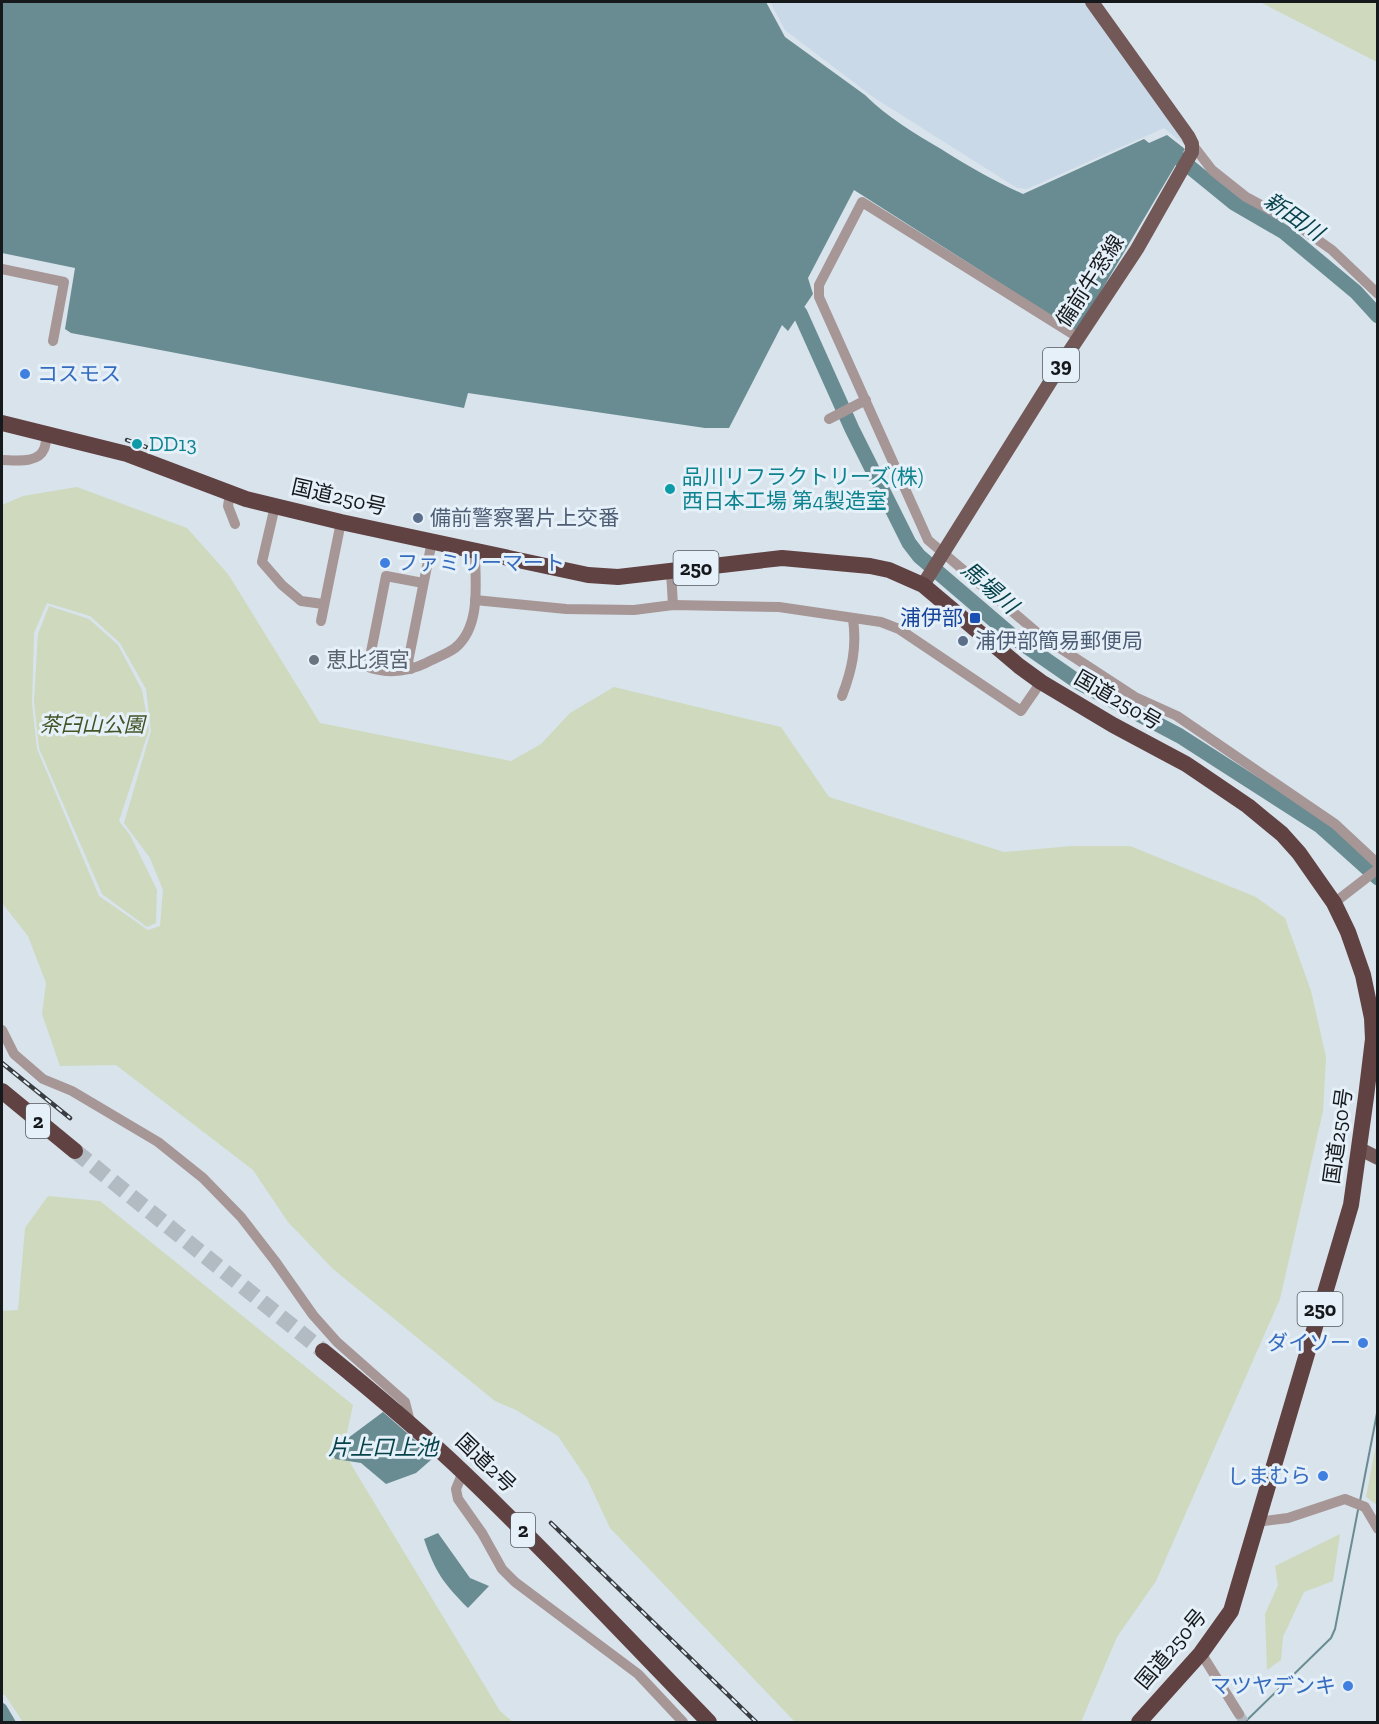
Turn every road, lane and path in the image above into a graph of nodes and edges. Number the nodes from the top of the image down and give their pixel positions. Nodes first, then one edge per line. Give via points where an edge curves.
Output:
1 (1092, 2) edge
2 (1192, 148) junction
3 (2, 269) edge
4 (1377, 294) edge
5 (1079, 338) junction
6 (53, 341) dead end
7 (864, 401) junction
8 (829, 419) dead end
9 (2, 423) edge
10 (47, 434) junction
11 (2, 460) edge
12 (230, 493) junction
13 (275, 506) junction
14 (341, 522) junction
15 (235, 524) dead end
16 (432, 541) junction
17 (475, 551) junction
18 (942, 555) junction
19 (671, 572) junction
20 (423, 583) junction
21 (925, 583) junction
22 (475, 600) junction
23 (323, 604) junction
24 (673, 605) junction
25 (853, 619) junction
26 (321, 621) dead end
27 (411, 669) junction
28 (1041, 681) junction
29 (842, 696) dead end
30 (1377, 864) edge
31 (1377, 869) edge
32 (1334, 903) junction
33 (2, 1030) edge
34 (2, 1091) edge
35 (1360, 1149) junction
36 (75, 1151) tunnel mouth
37 (1377, 1158) edge
38 (323, 1350) tunnel mouth
39 (411, 1424) junction
40 (463, 1472) junction
41 (1257, 1522) junction
42 (1377, 1529) edge
43 (1201, 1653) junction
44 (1239, 1714) tunnel mouth
45 (683, 1722) edge
46 (709, 1722) edge
47 (1138, 1722) edge

1 - 2 main road
2 - 4 street via 1246,197 1291,221 1332,250
2 - 5 main road, 備前牛窓線 / 39 via 1137,249
3 - 6 street via 64,282
5 - 7 street via 862,201 819,285 819,297
5 - 18 main road, 備前牛窓線 / 39
7 - 8 street
7 - 18 street via 928,540
9 - 10 highway, 国道250号 / 250
10 - 11 street via 44,451 36,458
10 - 12 highway, 国道250号 / 250 via 127,454
12 - 13 highway, 国道250号 / 250
12 - 15 street via 228,506
13 - 14 highway, 国道250号 / 250
13 - 23 street via 262,562 301,601
14 - 16 highway, 国道250号 / 250
14 - 23 street
16 - 17 highway, 国道250号 / 250
16 - 20 street
17 - 19 highway, 国道250号 / 250 via 588,575 618,577
17 - 22 street
18 - 21 main road, 備前牛窓線 / 39
18 - 30 street via 1040,634 1135,697 1177,716 1335,824
19 - 21 highway, 国道250号 / 250 via 782,558 870,566
19 - 24 street
20 - 27 street via 408,662
20 - 27 street via 386,576 368,667 394,672
21 - 28 highway, 国道250号 / 250 via 1018,666
22 - 24 street via 566,609 634,610
22 - 27 street via 471,626 455,648
23 - 26 street
24 - 25 street via 779,607
25 - 28 street via 881,622 899,630 1021,711
25 - 29 street via 854,660
28 - 32 highway, 国道250号 / 250 via 1186,764 1248,806 1299,853
31 - 32 street
32 - 35 highway, 国道250号 / 250 via 1370,998 1373,1039
33 - 39 street via 14,1054 43,1078 72,1090 158,1142 203,1178 241,1217 337,1342 405,1402
34 - 36 highway, 2
35 - 37 main road
35 - 41 highway, 国道250号 / 250 via 1351,1206
38 - 39 highway, 国道2号 / 2
39 - 40 highway, 国道2号 / 2
40 - 45 street via 456,1489 458,1498 502,1569 638,1674
40 - 46 highway, 国道2号 / 2
41 - 42 street via 1288,1518 1346,1499 1359,1504
41 - 43 highway, 国道250号 / 250 via 1231,1611
43 - 44 street
43 - 47 highway, 国道250号 / 250

